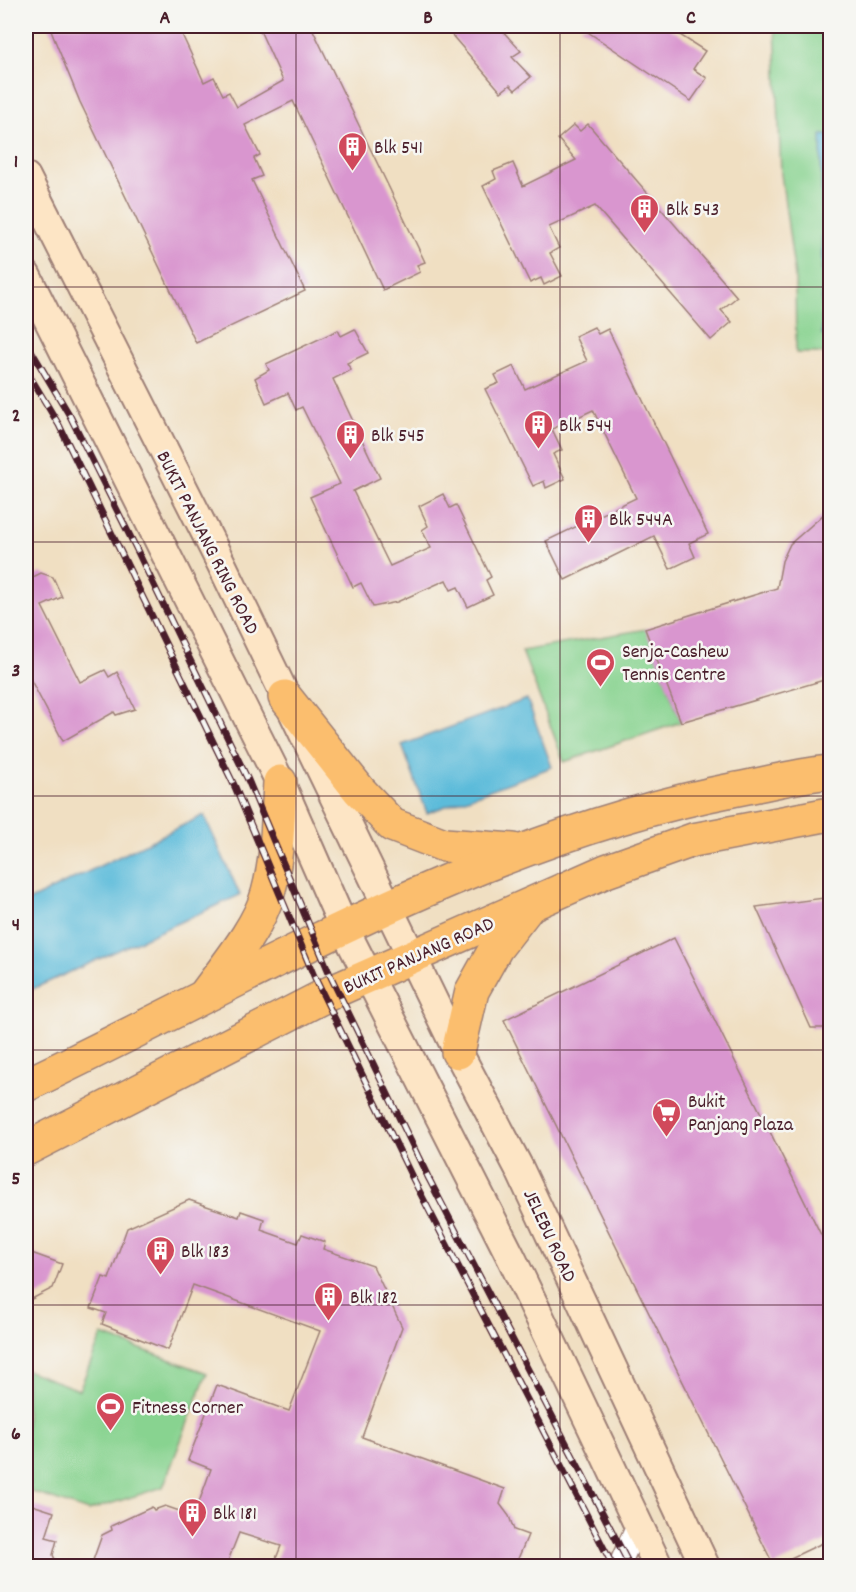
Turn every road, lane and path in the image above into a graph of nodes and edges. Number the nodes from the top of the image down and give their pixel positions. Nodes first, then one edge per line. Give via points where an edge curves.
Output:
1 (28, 191) edge
2 (26, 275) edge
3 (285, 697) junction
4 (831, 772) edge
5 (280, 782) junction
6 (831, 814) edge
7 (521, 850) junction
8 (529, 905) junction
9 (388, 909) junction
10 (344, 928) junction
11 (411, 956) junction
12 (367, 976) junction
13 (204, 997) junction
14 (458, 1052) junction
15 (26, 1085) edge
16 (26, 1149) edge
17 (639, 1522) junction
18 (619, 1566) edge
19 (658, 1566) edge
20 (705, 1566) edge

1 - 3 main road, BUKIT PANJANG RING ROAD via 221,563
2 - 5 main road
3 - 7 main road via 392,825 444,845
3 - 9 main road, BUKIT PANJANG RING ROAD
4 - 7 main road via 697,796 605,821
5 - 10 main road
5 - 13 main road via 268,894 249,931
6 - 8 main road, BUKIT PANJANG ROAD via 693,840 606,871
7 - 9 main road
8 - 11 main road, BUKIT PANJANG ROAD
8 - 14 main road via 496,948 472,991
9 - 10 main road
9 - 11 main road, JELEBU ROAD
10 - 12 main road
10 - 13 main road
11 - 12 main road, BUKIT PANJANG ROAD
11 - 14 main road, JELEBU ROAD
12 - 16 main road, BUKIT PANJANG ROAD
12 - 17 main road via 512,1259
13 - 15 main road
14 - 20 main road, JELEBU ROAD via 519,1168
17 - 18 street
17 - 19 main road

